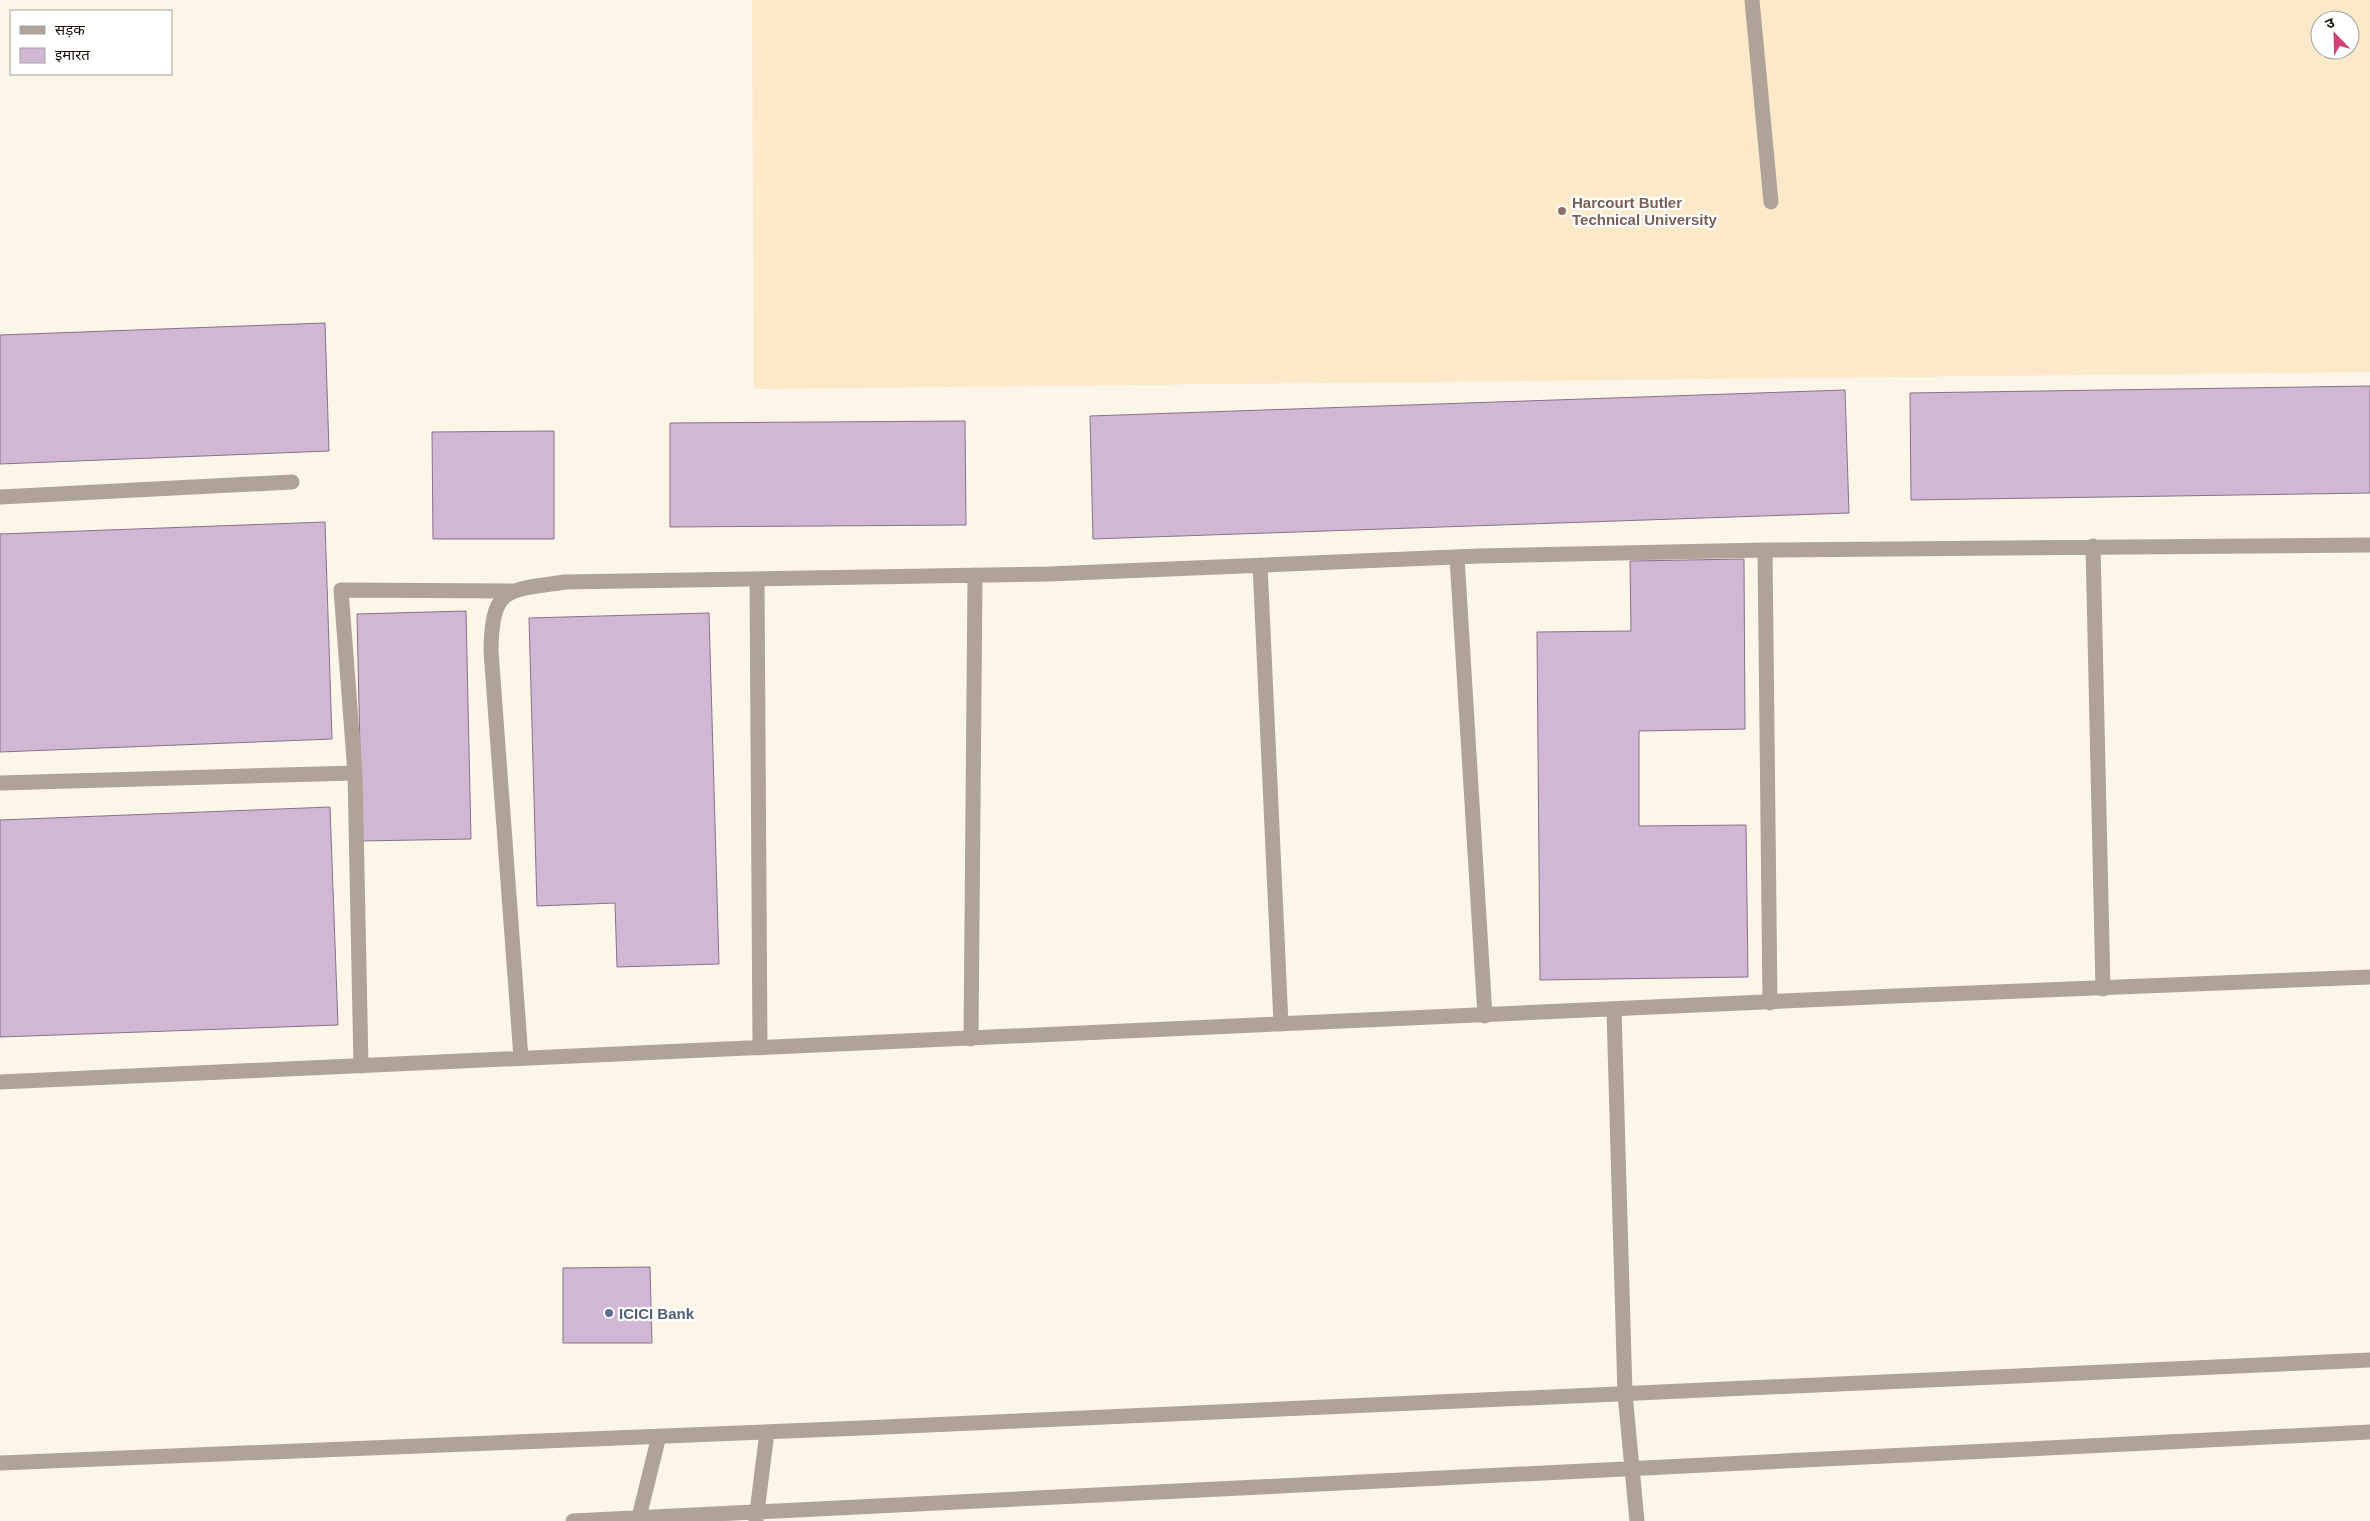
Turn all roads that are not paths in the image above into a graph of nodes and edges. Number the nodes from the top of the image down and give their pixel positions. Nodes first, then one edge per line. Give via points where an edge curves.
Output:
1 (1752, 0) edge
2 (1771, 202) dead end
3 (292, 482) dead end
4 (0, 497) edge
5 (2370, 545) edge
6 (2093, 546) junction
7 (1765, 550) junction
8 (1457, 557) junction
9 (1260, 565) junction
10 (975, 575) junction
11 (757, 579) junction
12 (512, 591) junction
13 (355, 773) junction
14 (0, 783) edge
15 (2370, 978) edge
16 (2103, 989) junction
17 (1770, 1003) junction
18 (1614, 1010) junction
19 (1485, 1016) junction
20 (1280, 1024) junction
21 (971, 1039) junction
22 (760, 1048) junction
23 (521, 1058) junction
24 (361, 1066) junction
25 (0, 1082) edge
26 (2370, 1360) edge
27 (1625, 1394) junction
28 (767, 1432) junction
29 (2370, 1432) edge
30 (659, 1436) junction
31 (0, 1463) edge
32 (1633, 1469) junction
33 (756, 1516) edge
34 (639, 1519) edge
35 (573, 1521) edge
36 (1637, 1521) edge

1 - 2 street
3 - 4 street
5 - 6 street
6 - 7 street
6 - 16 street
7 - 8 street
7 - 17 street
8 - 9 street
8 - 19 street
9 - 10 street
9 - 20 street
10 - 11 street
10 - 21 street
11 - 12 street via 565,582
11 - 22 street
12 - 13 street via 341,590
12 - 23 street via 497,604 491,621 491,651
13 - 14 street
13 - 24 street
15 - 16 street
16 - 17 street
17 - 18 street
18 - 19 street
18 - 27 street
19 - 20 street
20 - 21 street
21 - 22 street
22 - 23 street
23 - 24 street
24 - 25 street
26 - 27 street
27 - 28 street
27 - 32 street
28 - 30 street
28 - 33 street
29 - 32 street
30 - 31 street
30 - 34 street
32 - 33 street
32 - 36 street
33 - 34 street
34 - 35 street

